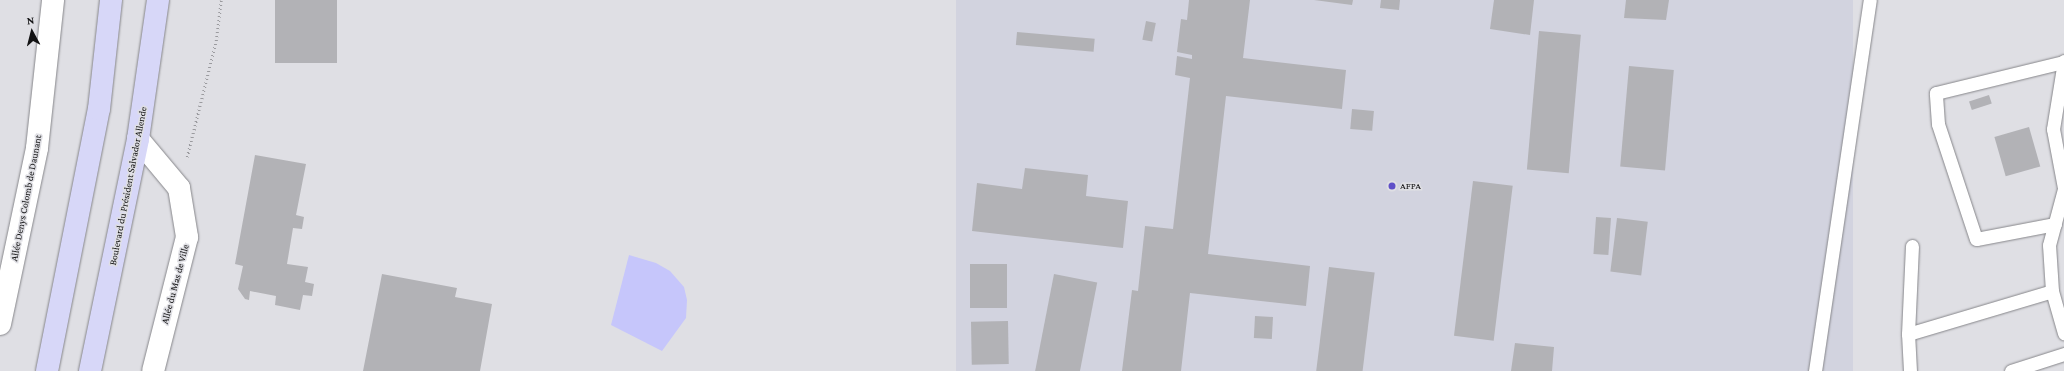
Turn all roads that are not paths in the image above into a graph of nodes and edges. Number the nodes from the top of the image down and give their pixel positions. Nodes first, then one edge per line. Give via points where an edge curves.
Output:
1 (54, 0) edge
2 (111, 0) edge
3 (158, 0) edge
4 (1870, 0) edge
5 (2064, 61) edge
6 (138, 139) junction
7 (2064, 189) edge
8 (2055, 224) junction
9 (1912, 246) dead end
10 (2052, 291) junction
11 (0, 324) edge
12 (2064, 333) edge
13 (1908, 334) junction
14 (2064, 354) edge
15 (47, 371) edge
16 (90, 371) edge
17 (152, 371) edge
18 (1815, 371) edge
19 (1910, 371) edge
20 (2011, 371) edge

1 - 11 street, Allée Denys Colomb de Daunant via 37,148
2 - 15 main road via 99,109
3 - 6 main road, Boulevard du Président Salvador Allende
4 - 18 lane
5 - 7 lane via 2053,129
5 - 8 lane via 1936,93 1938,124 1976,239
6 - 16 main road, Boulevard du Président Salvador Allende
6 - 17 street, Allée du Mas de Ville via 179,188 187,237
7 - 8 lane
8 - 10 lane via 2049,245
9 - 13 lane
10 - 12 lane
10 - 13 lane
13 - 19 lane
14 - 20 lane

